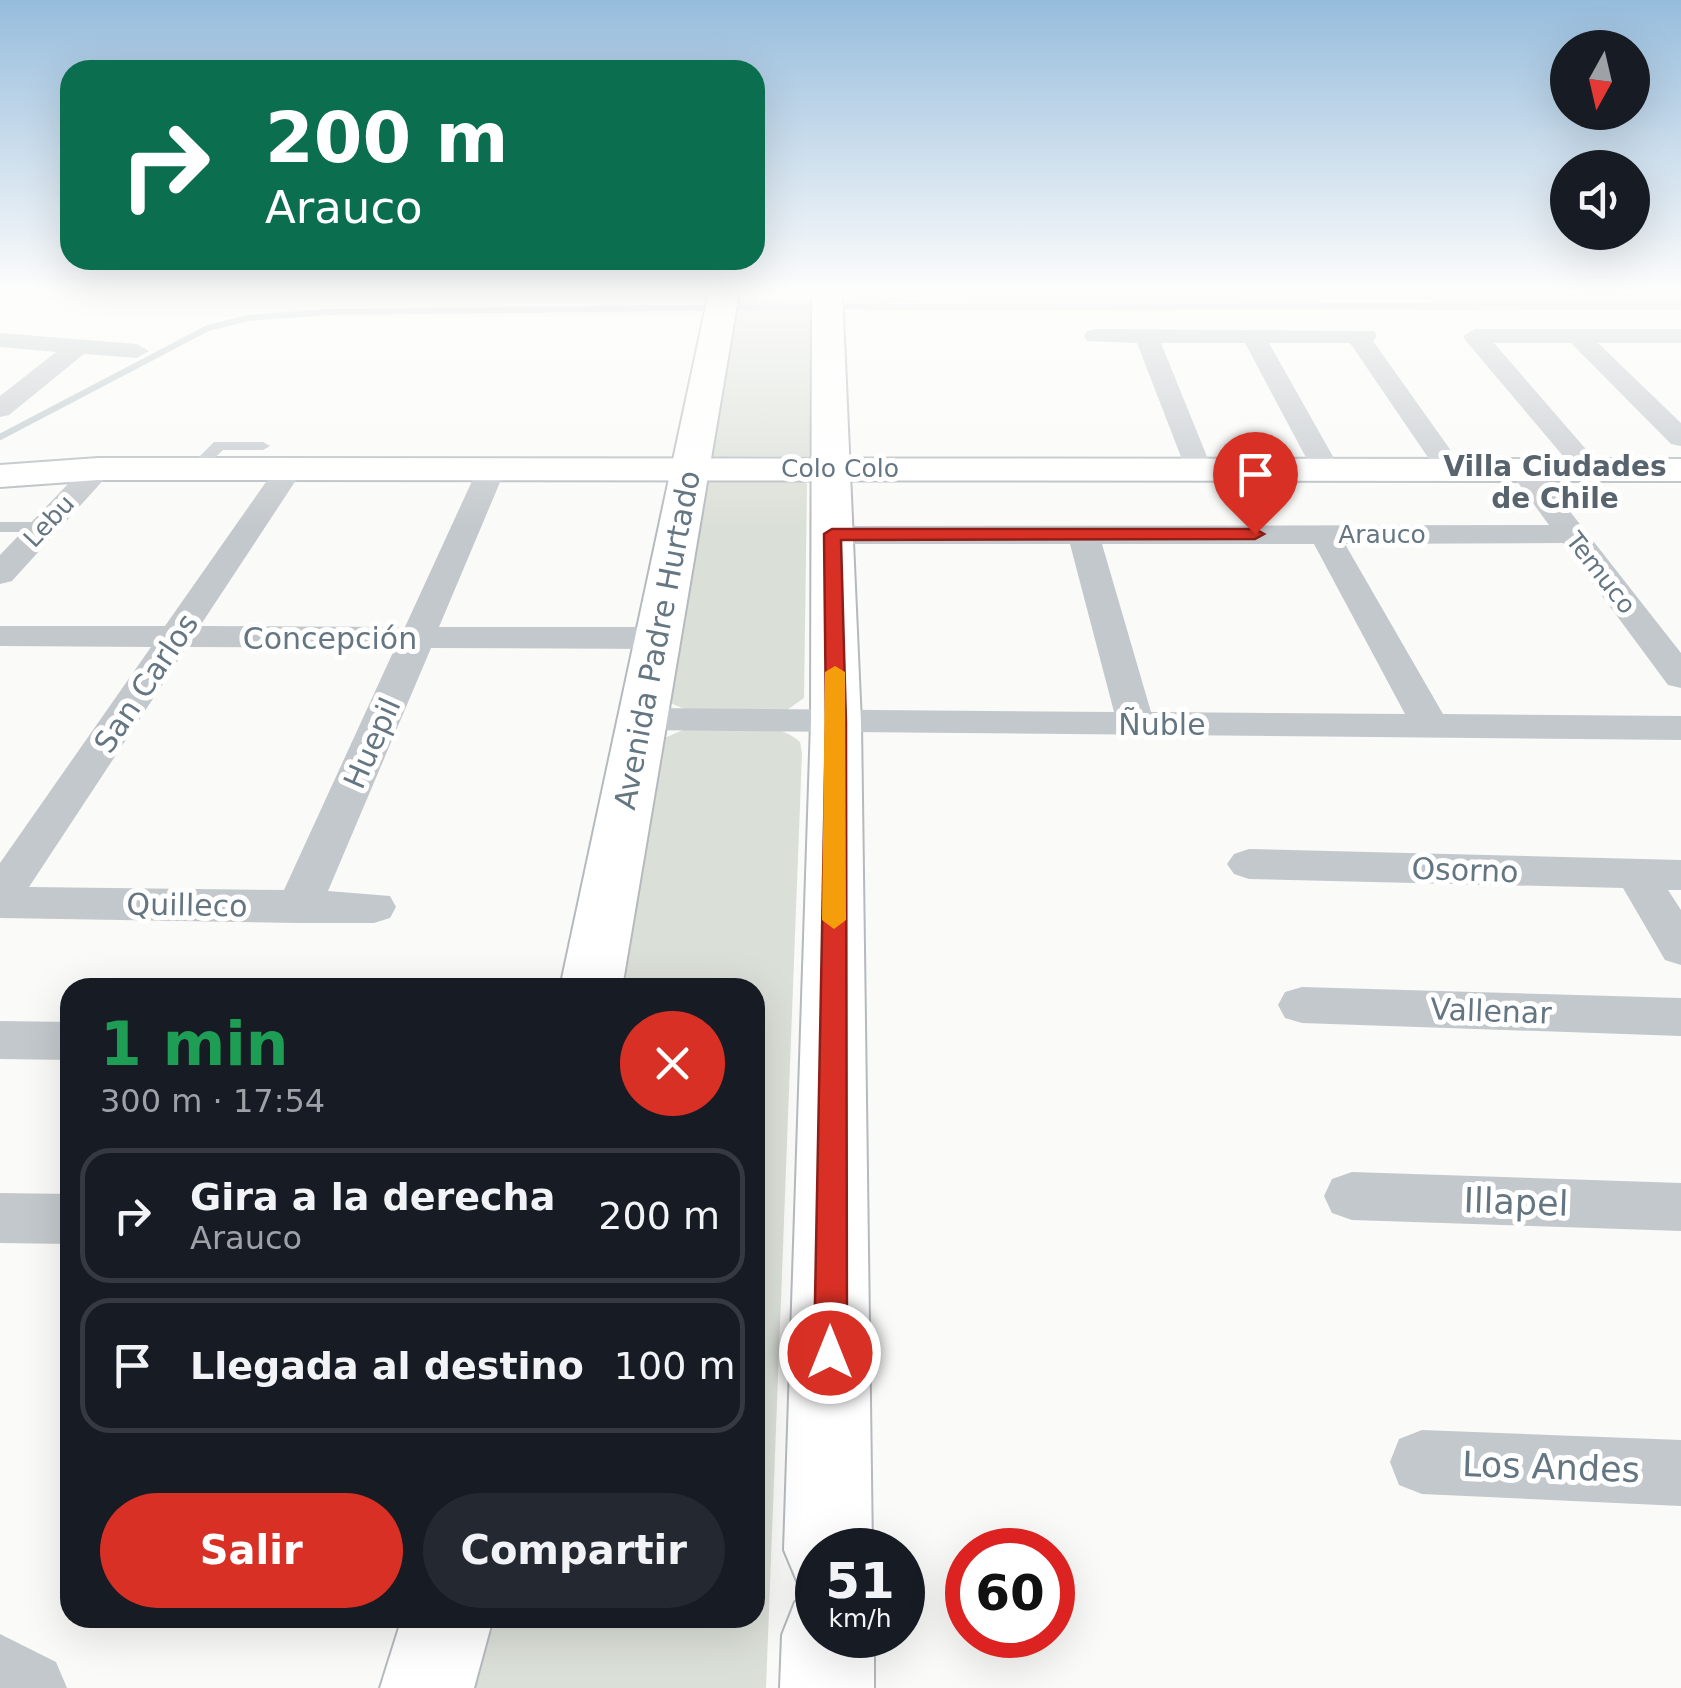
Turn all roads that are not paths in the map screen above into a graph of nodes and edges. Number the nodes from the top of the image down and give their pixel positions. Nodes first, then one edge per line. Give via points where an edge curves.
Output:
1 (48, 371) edge
2 (709, 371) edge
3 (830, 371) edge
4 (1160, 371) edge
5 (1271, 371) edge
6 (1384, 371) edge
7 (1505, 371) edge
8 (1613, 371) edge
9 (0, 409) edge
10 (1681, 438) edge
11 (276, 457) junction
12 (492, 468) junction
13 (690, 468) junction
14 (832, 468) junction
15 (1198, 468) junction
16 (98, 469) junction
17 (1326, 469) junction
18 (1450, 469) junction
19 (1522, 470) junction
20 (1590, 470) junction
21 (1681, 470) edge
22 (0, 476) edge
23 (0, 527) edge
24 (44, 527) junction
25 (832, 534) junction
26 (1083, 534) junction
27 (1324, 534) junction
28 (1571, 534) junction
29 (0, 574) edge
30 (0, 636) edge
31 (178, 637) junction
32 (418, 638) junction
33 (660, 638) junction
34 (1681, 677) edge
35 (642, 719) junction
36 (836, 723) junction
37 (1136, 724) junction
38 (1432, 726) junction
39 (1681, 728) edge
40 (1249, 864) dead end
41 (1636, 874) junction
42 (1681, 875) edge
43 (0, 899) edge
44 (299, 907) junction
45 (374, 907) dead end
46 (1681, 948) edge
47 (593, 978) edge
48 (1302, 1005) dead end
49 (1681, 1017) edge
50 (0, 1040) edge
51 (60, 1041) edge
52 (1352, 1196) dead end
53 (1681, 1208) edge
54 (0, 1218) edge
55 (60, 1219) edge
56 (1422, 1462) dead end
57 (1681, 1473) edge
58 (828, 1528) edge
59 (445, 1628) edge
60 (828, 1658) edge
61 (0, 1670) edge
62 (30, 1688) edge
63 (428, 1688) edge
64 (827, 1688) edge

1 - 9 street
2 - 13 main road, Avenida Padre Hurtado
3 - 14 main road
4 - 15 street
5 - 17 street
6 - 18 street
7 - 20 street
8 - 10 street
11 - 12 main road, Colo Colo
11 - 16 main road, Colo Colo via 195,469
11 - 31 street, San Carlos
12 - 13 main road, Colo Colo
12 - 32 street, Huepil
13 - 14 main road, Colo Colo
13 - 33 main road, Avenida Padre Hurtado
14 - 15 main road, Colo Colo
14 - 25 main road
15 - 17 main road, Colo Colo
16 - 22 main road, Colo Colo
16 - 24 street, Lebu
17 - 18 main road, Colo Colo
18 - 19 main road, Colo Colo
19 - 20 main road, Colo Colo
19 - 28 street, Temuco
20 - 21 main road, Colo Colo
23 - 24 lane
24 - 29 street, Lebu
25 - 26 street, Arauco
25 - 36 main road
26 - 27 street, Arauco
26 - 37 street
27 - 28 street, Arauco
27 - 38 street
28 - 34 street, Temuco
30 - 31 street, Concepción
31 - 32 street, Concepción
31 - 43 street, San Carlos
32 - 33 street, Concepción
32 - 44 street, Huepil
33 - 35 main road, Avenida Padre Hurtado
35 - 36 street, Ñuble
35 - 47 main road, Avenida Padre Hurtado
36 - 37 street, Ñuble
36 - 58 main road
37 - 38 street, Ñuble
38 - 39 street, Ñuble
40 - 41 street, Osorno
41 - 42 street, Osorno
41 - 46 street
43 - 44 street, Quilleco
44 - 45 street, Quilleco
48 - 49 street, Vallenar
50 - 51 street
52 - 53 street, Illapel
54 - 55 street
56 - 57 street, Los Andes
59 - 63 main road
60 - 64 main road
61 - 62 street

